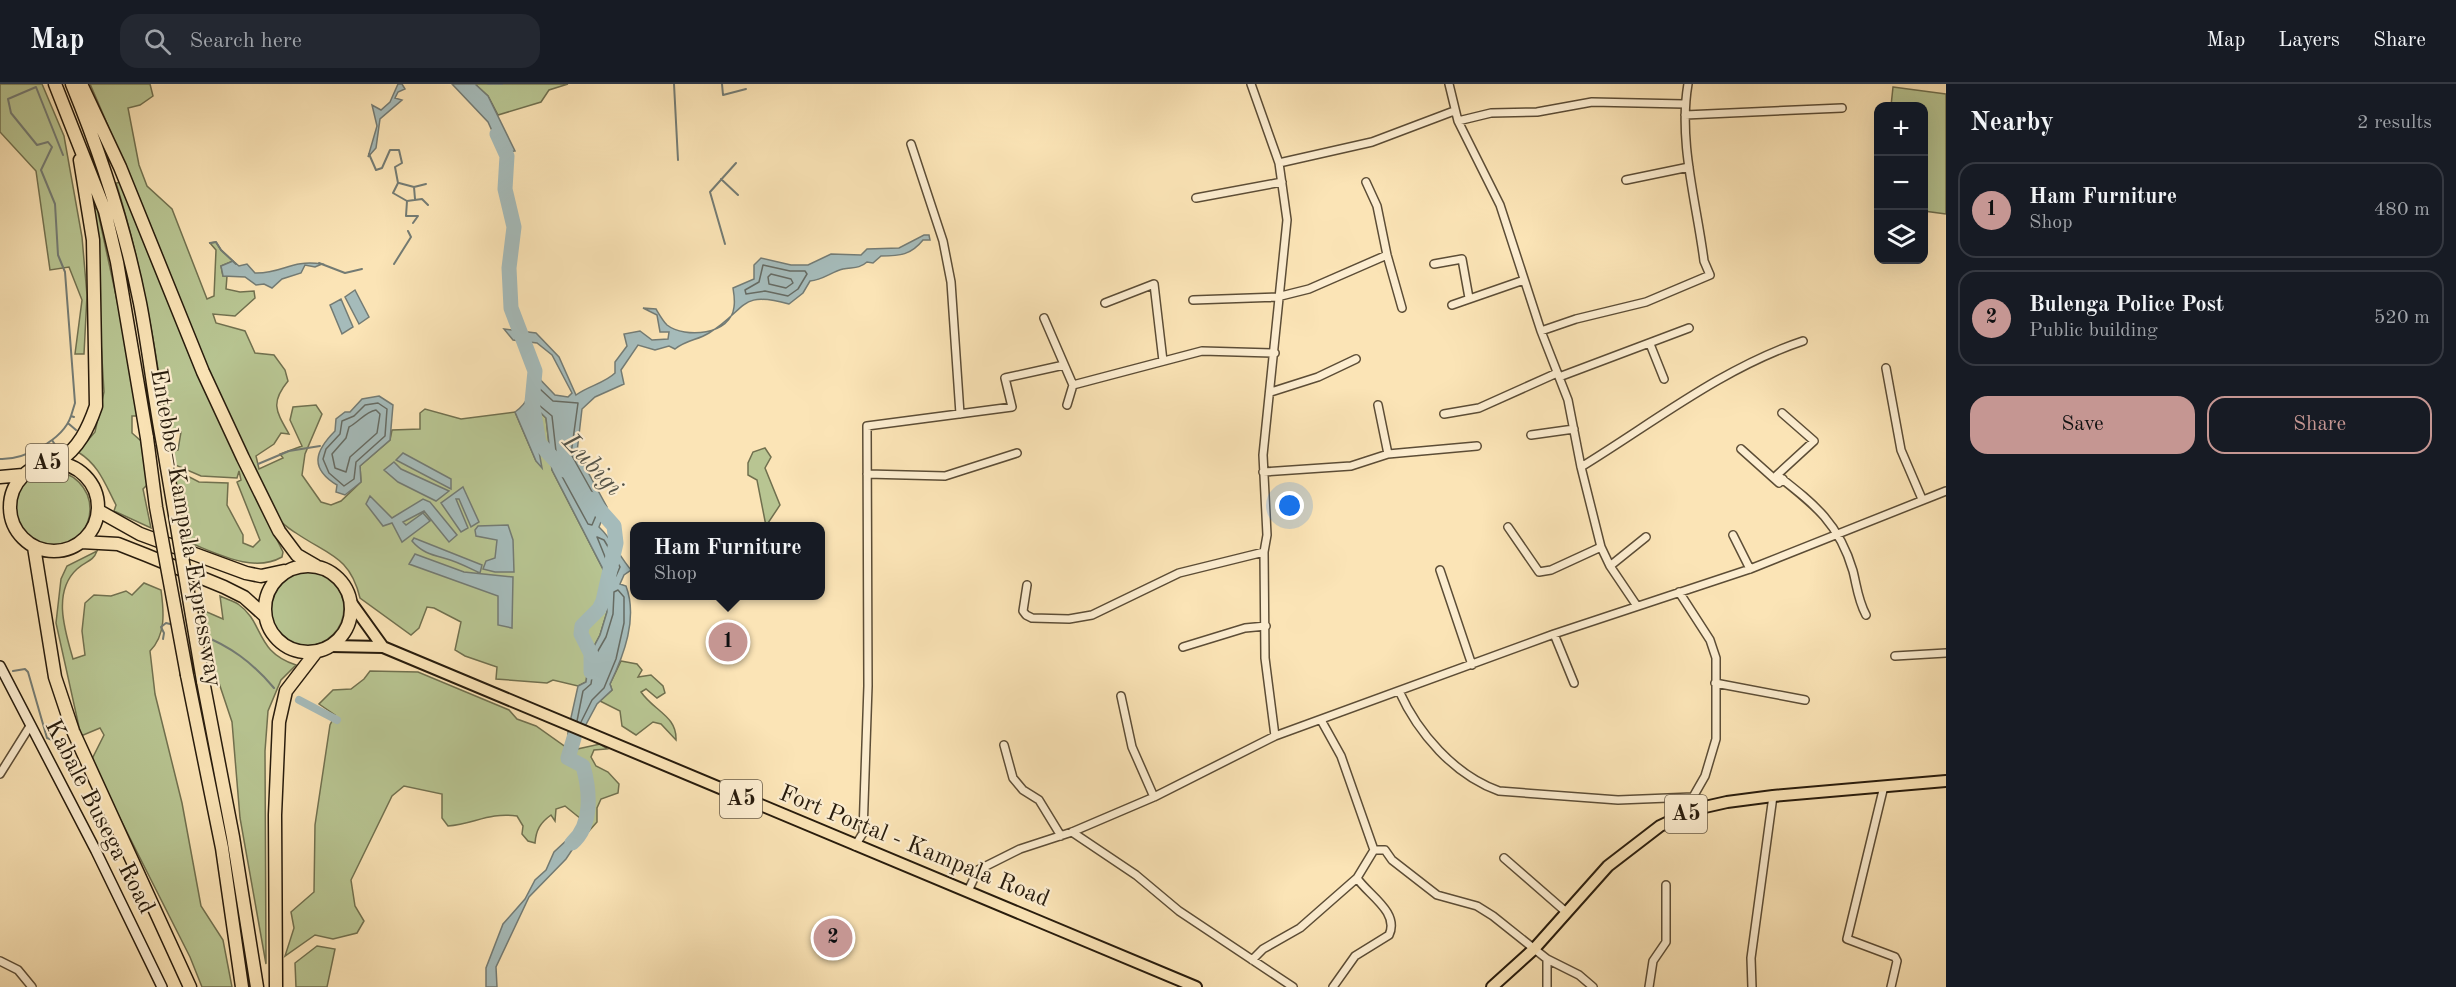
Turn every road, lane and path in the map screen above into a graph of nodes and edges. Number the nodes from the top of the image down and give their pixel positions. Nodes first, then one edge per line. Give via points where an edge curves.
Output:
1 (55, 84) edge
2 (72, 84) edge
3 (81, 84) edge
4 (1251, 84) edge
5 (1449, 84) edge
6 (1688, 84) edge
7 (1684, 104) junction
8 (1842, 108) dead end
9 (1454, 111) junction
10 (1685, 116) junction
11 (1458, 121) junction
12 (72, 126) junction
13 (911, 144) dead end
14 (1280, 163) junction
15 (1689, 167) junction
16 (1626, 180) dead end
17 (1282, 182) junction
18 (1366, 182) dead end
19 (1196, 198) dead end
20 (1387, 255) junction
21 (1434, 264) dead end
22 (1524, 280) junction
23 (1277, 297) junction
24 (1469, 298) junction
25 (1193, 300) dead end
26 (1105, 303) dead end
27 (1452, 305) dead end
28 (1402, 308) dead end
29 (1044, 318) dead end
30 (1689, 328) dead end
31 (1541, 332) junction
32 (1803, 341) dead end
33 (1650, 344) junction
34 (1275, 352) junction
35 (1356, 359) dead end
36 (1163, 361) junction
37 (1064, 365) junction
38 (1886, 368) dead end
39 (1558, 375) junction
40 (1664, 379) dead end
41 (1073, 385) junction
42 (1271, 392) junction
43 (1067, 405) dead end
44 (1378, 405) dead end
45 (1782, 413) dead end
46 (960, 414) junction
47 (1444, 414) dead end
48 (1574, 429) junction
49 (1531, 435) dead end
50 (1477, 446) dead end
51 (1741, 449) dead end
52 (1017, 453) dead end
53 (1388, 454) junction
54 (58, 462) junction
55 (1581, 467) junction
56 (1263, 472) junction
57 (867, 474) junction
58 (23, 475) junction
59 (0, 477) edge
60 (1783, 479) junction
61 (1946, 491) edge
62 (1922, 500) junction
63 (5, 507) edge
64 (99, 511) junction
65 (1508, 527) dead end
66 (1839, 534) junction
67 (1732, 536) dead end
68 (1646, 537) dead end
69 (81, 542) junction
70 (34, 547) junction
71 (1601, 547) junction
72 (1264, 552) junction
73 (316, 566) junction
74 (1610, 566) junction
75 (1749, 569) junction
76 (1440, 570) dead end
77 (287, 571) junction
78 (1027, 585) dead end
79 (1679, 592) junction
80 (350, 601) junction
81 (1637, 606) junction
82 (264, 615) junction
83 (1866, 615) dead end
84 (1266, 626) junction
85 (1554, 634) junction
86 (331, 646) junction
87 (383, 647) junction
88 (1183, 647) dead end
89 (316, 652) junction
90 (1946, 653) edge
91 (1895, 656) dead end
92 (1472, 664) junction
93 (0, 666) edge
94 (1574, 683) dead end
95 (1715, 683) junction
96 (1399, 691) junction
97 (1120, 696) dead end
98 (1805, 700) dead end
99 (1321, 720) junction
100 (30, 726) junction
101 (1275, 736) junction
102 (1004, 745) dead end
103 (0, 774) edge
104 (1946, 782) edge
105 (1884, 786) junction
106 (1773, 796) junction
107 (1154, 797) junction
108 (1692, 797) junction
109 (1696, 809) junction
110 (1072, 832) junction
111 (1060, 836) junction
112 (855, 846) junction
113 (1374, 850) junction
114 (1504, 858) dead end
115 (1357, 878) junction
116 (1666, 885) dead end
117 (968, 891) junction
118 (1566, 912) junction
119 (1534, 949) junction
120 (1547, 959) junction
121 (1252, 960) junction
122 (0, 961) edge
123 (32, 987) edge
124 (162, 987) edge
125 (190, 987) edge
126 (242, 987) edge
127 (257, 987) edge
128 (276, 987) edge
129 (1196, 987) edge
130 (1293, 987) edge
131 (1333, 987) edge
132 (1492, 987) edge
133 (1547, 987) edge
134 (1593, 987) edge
135 (1649, 987) edge
136 (1752, 987) edge
137 (1891, 987) edge

1 - 12 highway, Entebbe–Kampala Expressway
2 - 127 highway, Entebbe–Kampala Expressway, bridge via 123,229 140,303
3 - 73 highway via 243,458 279,531 297,555
4 - 14 street
5 - 9 street
6 - 7 street
7 - 10 street
7 - 11 street via 1592,102 1491,113
8 - 10 street
9 - 11 street
9 - 14 street via 1372,142
10 - 15 street
11 - 22 street via 1500,206
12 - 54 highway via 93,240 96,406 88,429 75,448
12 - 126 highway, Entebbe–Kampala Expressway, bridge via 105,211 117,262 156,507 222,848
13 - 46 street via 943,241 951,282
14 - 17 street
15 - 16 street
15 - 31 street via 1704,261 1710,275 1646,302
17 - 19 street
17 - 23 street via 1287,220
18 - 20 street via 1377,206
20 - 23 street via 1309,289
20 - 28 street
21 - 24 street via 1462,259
22 - 24 street
22 - 31 street
23 - 25 street
23 - 34 street
24 - 27 street
26 - 36 street via 1154,284
29 - 37 street
30 - 33 street
31 - 39 street
32 - 55 street via 1769,352 1696,392
33 - 39 street
33 - 40 street
34 - 36 street via 1202,351
34 - 42 street
35 - 42 street via 1318,377
36 - 41 street
37 - 41 street
37 - 46 street via 1005,378 1012,407
38 - 62 street via 1901,450
39 - 47 street via 1479,408
39 - 48 street
41 - 43 street
42 - 56 street
44 - 53 street
45 - 60 street via 1814,441 1777,475
46 - 57 street via 867,426
48 - 49 street
48 - 55 street
50 - 53 street
51 - 60 street via 1779,483
52 - 57 street via 945,476
53 - 56 street via 1351,466
54 - 58 highway, A5 via 39,465
54 - 64 highway, A5 via 85,474 96,491
55 - 71 street
56 - 72 street via 1267,535
57 - 112 street via 867,697 862,833
58 - 59 highway, A5
58 - 63 highway, A5
60 - 66 street via 1819,508
61 - 62 street
62 - 66 street
63 - 70 highway, A5 via 18,532
64 - 69 highway via 93,529
64 - 77 highway via 140,534 246,573 261,576
65 - 71 street via 1539,572
66 - 75 street
66 - 83 street via 1853,572 1857,598
67 - 75 street
68 - 74 street
69 - 70 highway via 61,551
69 - 82 highway via 118,544 146,555 234,592
70 - 125 highway via 55,677 73,731
71 - 74 street
72 - 78 street via 1179,573 1092,615 1069,619 1026,615 1023,611
72 - 84 street
73 - 77 highway
73 - 80 highway via 339,578
74 - 81 street
75 - 79 street
76 - 92 street
77 - 82 highway via 269,589
79 - 81 street
79 - 95 street via 1710,640 1716,658
80 - 86 highway via 347,626
80 - 87 main road
81 - 85 street
82 - 89 highway via 282,645
84 - 88 street via 1245,628
84 - 101 street via 1265,658
85 - 92 street
85 - 94 street
86 - 87 main road, A5
86 - 89 highway, A5
87 - 112 main road, Fort Portal - Kampala Road / A5
89 - 128 highway via 286,691 279,722
90 - 91 street
92 - 96 street
93 - 100 street, Kabale Busega Road
95 - 98 street
95 - 108 street via 1716,739 1705,776
96 - 99 street
96 - 108 street via 1418,726 1454,765 1498,791 1618,800
97 - 107 street via 1132,747
99 - 101 street
99 - 113 street via 1341,756
100 - 103 street
100 - 124 street, Kabale Busega Road
101 - 107 street
102 - 111 street via 1013,778 1039,800
104 - 105 main road, A5
105 - 106 main road, A5
105 - 137 street via 1847,939 1895,957
106 - 109 main road, A5
106 - 136 street via 1751,958
107 - 110 street
108 - 109 street
109 - 118 main road, A5 via 1634,844
110 - 111 street
110 - 121 street
111 - 117 street via 1020,849 978,870
112 - 117 main road, Fort Portal - Kampala Road / A5
113 - 115 street
113 - 119 street via 1385,850 1392,860 1437,894 1477,906
114 - 118 street
115 - 121 street via 1300,928 1263,949
115 - 131 street via 1386,911 1391,931 1355,956
116 - 135 street via 1666,942 1653,961
117 - 129 main road, Fort Portal - Kampala Road / A5
118 - 119 main road, A5
119 - 120 street
119 - 132 main road, A5
120 - 133 street
120 - 134 street
121 - 130 street
122 - 123 street via 18,970

